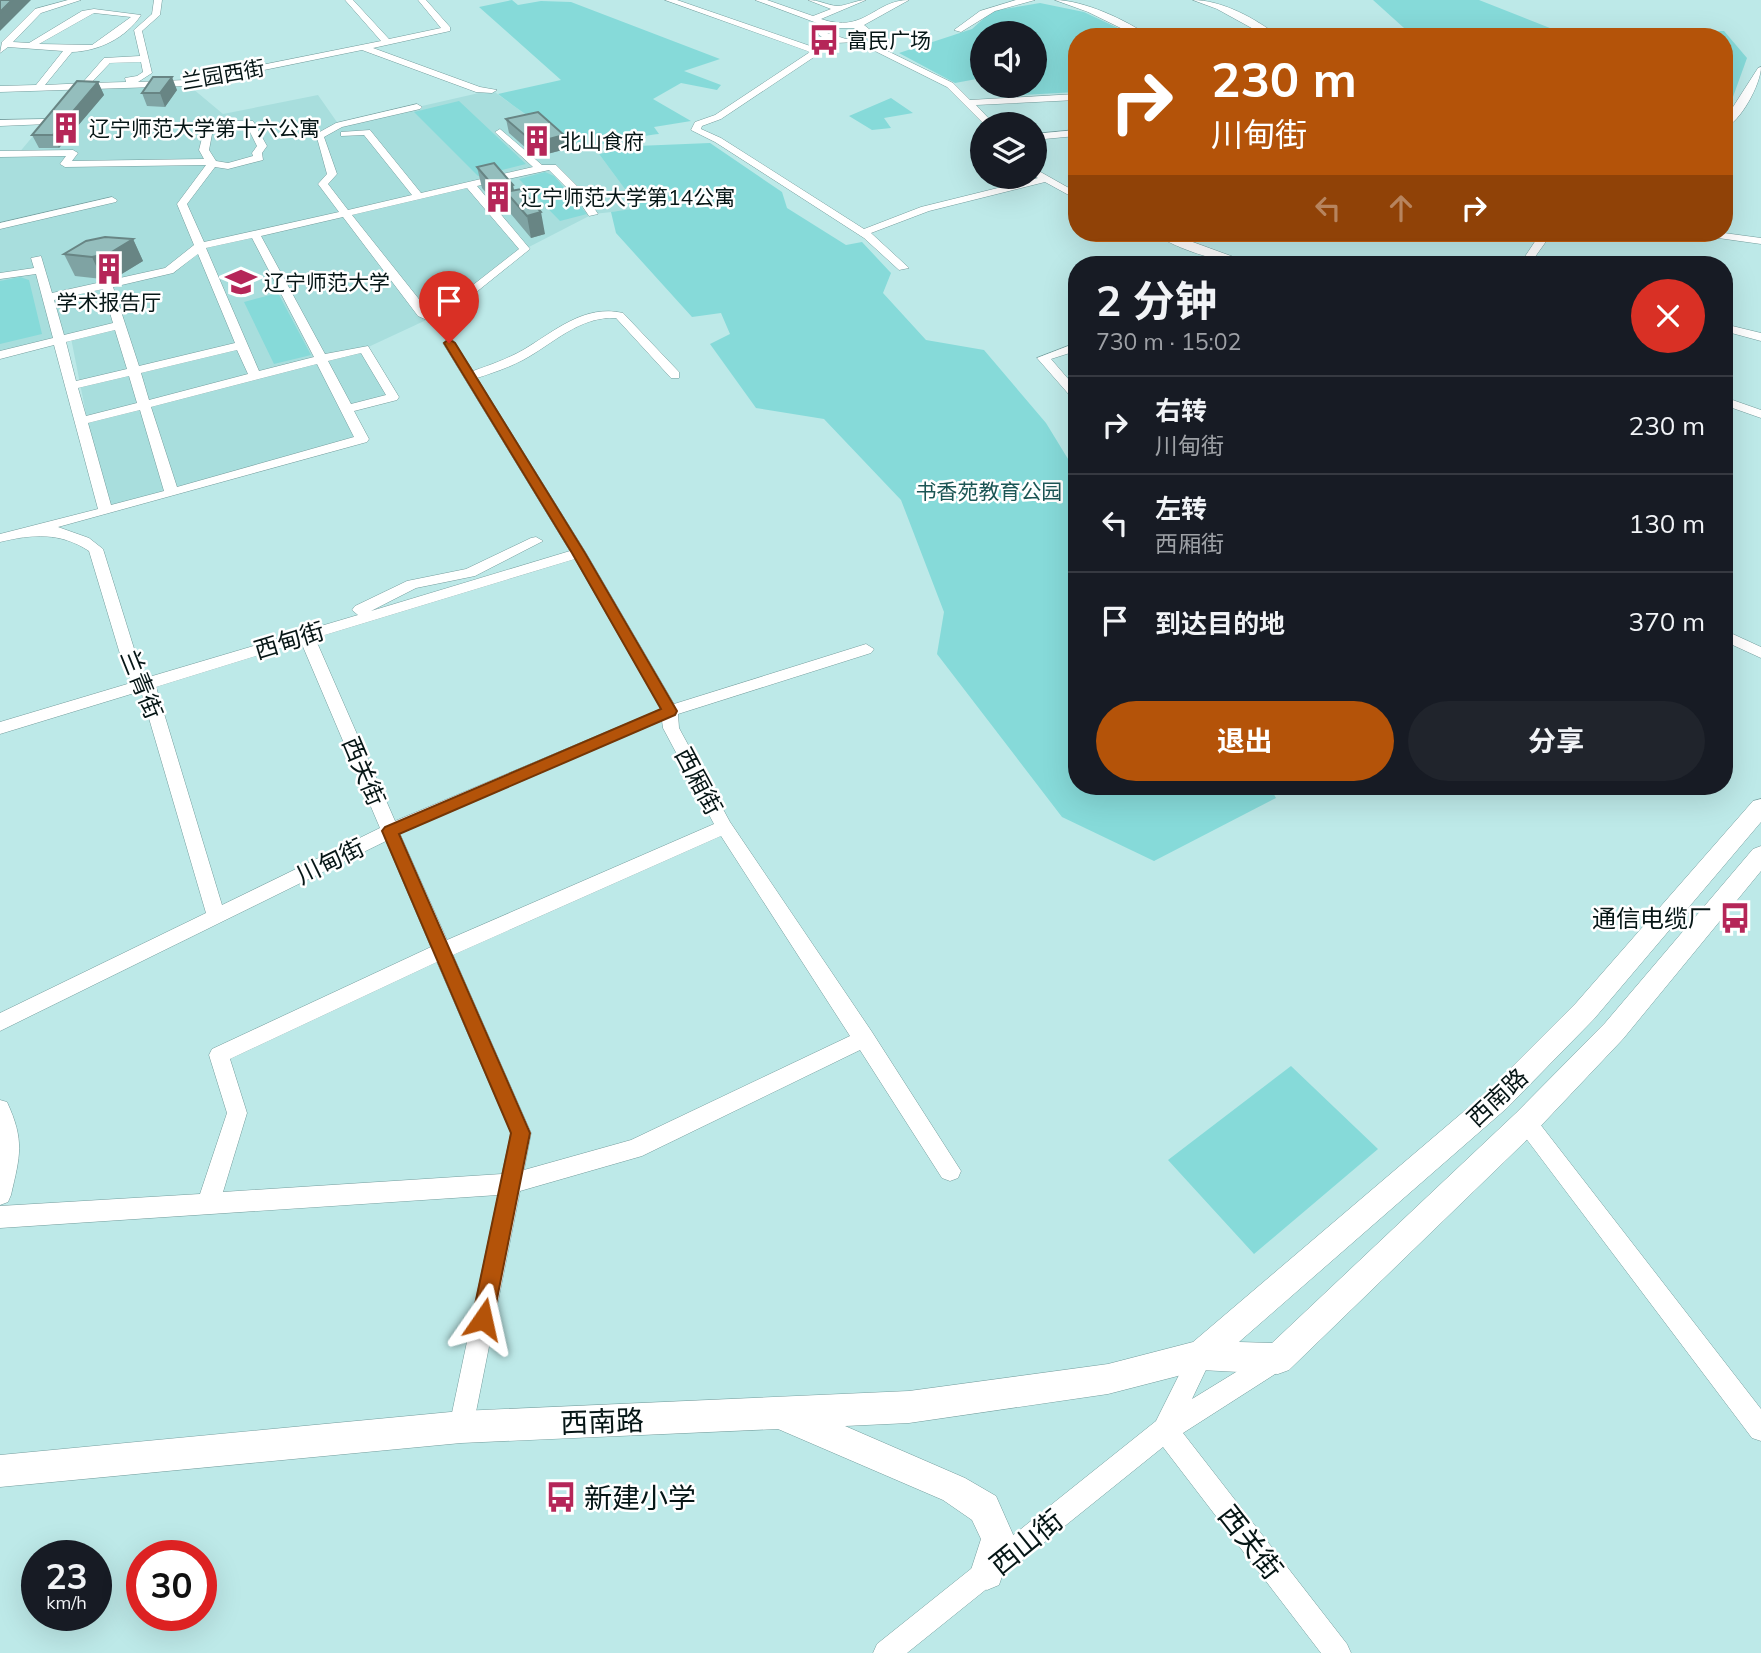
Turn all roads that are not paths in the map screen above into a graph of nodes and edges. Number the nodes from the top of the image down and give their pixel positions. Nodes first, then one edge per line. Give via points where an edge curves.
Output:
1 (77, 0) edge
2 (158, 0) edge
3 (349, 0) edge
4 (422, 0) edge
5 (669, 0) edge
6 (759, 0) edge
7 (812, 0) edge
8 (862, 0) edge
9 (905, 0) edge
10 (1031, 0) edge
11 (1059, 0) edge
12 (1090, 0) edge
13 (1197, 0) edge
14 (1072, 4) junction
15 (839, 9) junction
16 (813, 19) junction
17 (831, 25) junction
18 (858, 25) junction
19 (1128, 28) edge
20 (1258, 28) edge
21 (958, 30) dead end
22 (834, 40) junction
23 (859, 40) junction
24 (387, 42) junction
25 (32, 45) junction
26 (3, 47) edge
27 (71, 47) junction
28 (363, 47) junction
29 (819, 51) junction
30 (144, 59) junction
31 (1761, 70) edge
32 (89, 81) junction
33 (55, 82) dead end
34 (75, 87) junction
35 (38, 88) junction
36 (0, 89) edge
37 (492, 90) dead end
38 (67, 96) edge
39 (1068, 97) edge
40 (969, 103) junction
41 (417, 107) dead end
42 (978, 112) edge
43 (52, 113) edge
44 (1733, 118) edge
45 (45, 122) junction
46 (0, 123) edge
47 (500, 132) dead end
48 (36, 133) edge
49 (1068, 134) edge
50 (1047, 136) edge
51 (320, 140) junction
52 (27, 143) dead end
53 (0, 154) edge
54 (18, 154) junction
55 (211, 163) junction
56 (539, 168) junction
57 (1047, 181) edge
58 (470, 185) junction
59 (1005, 189) edge
60 (1068, 192) edge
61 (419, 197) junction
62 (112, 200) dead end
63 (344, 214) junction
64 (593, 214) dead end
65 (0, 226) edge
66 (862, 233) junction
67 (255, 234) junction
68 (1733, 237) edge
69 (1761, 241) edge
70 (1180, 242) edge
71 (199, 248) junction
72 (1220, 256) edge
73 (903, 268) dead end
74 (208, 269) junction
75 (169, 271) junction
76 (0, 276) edge
77 (107, 285) junction
78 (47, 298) junction
79 (120, 326) junction
80 (1733, 330) edge
81 (1761, 337) edge
82 (59, 341) junction
83 (449, 343) dead end
84 (241, 345) junction
85 (1068, 350) edge
86 (0, 355) edge
87 (321, 359) junction
88 (135, 370) junction
89 (675, 375) dead end
90 (470, 376) junction
91 (255, 377) junction
92 (72, 386) junction
93 (1068, 386) edge
94 (1733, 404) edge
95 (146, 405) junction
96 (347, 410) junction
97 (1761, 414) edge
98 (80, 421) junction
99 (172, 493) junction
100 (105, 510) junction
101 (27, 531) junction
102 (0, 538) edge
103 (536, 541) dead end
104 (579, 553) junction
105 (309, 634) junction
106 (1733, 639) edge
107 (866, 649) dead end
108 (1761, 653) edge
109 (147, 684) junction
110 (670, 711) junction
111 (0, 728) edge
112 (1761, 807) edge
113 (724, 827) junction
114 (390, 831) junction
115 (1761, 855) edge
116 (216, 916) junction
117 (442, 951) junction
118 (0, 1022) edge
119 (865, 1038) junction
120 (0, 1109) edge
121 (1526, 1122) junction
122 (950, 1171) dead end
123 (510, 1184) junction
124 (0, 1195) edge
125 (208, 1204) junction
126 (0, 1217) edge
127 (1201, 1355) junction
128 (1278, 1359) junction
129 (780, 1414) junction
130 (461, 1427) junction
131 (1761, 1429) edge
132 (1165, 1430) junction
133 (0, 1471) edge
134 (987, 1573) junction
135 (886, 1653) edge
136 (1338, 1653) edge

1 - 26 street via 38,10
2 - 30 street via 156,15 138,30
3 - 24 street
4 - 24 street, 兰园西街 via 447,29
5 - 29 street
6 - 16 street
7 - 15 street
8 - 15 street
9 - 18 street
10 - 21 street via 982,11
11 - 14 street
12 - 14 street
13 - 20 street
14 - 19 street
15 - 16 street
16 - 17 street
17 - 18 street
17 - 22 street via 822,34
18 - 23 street via 869,32
22 - 23 street
22 - 29 street
23 - 40 street via 940,79
24 - 28 street, 兰园西街
25 - 26 street
25 - 27 street
25 - 27 street via 85,13 137,15 92,48
27 - 35 street
28 - 34 street, 兰园西街 via 186,83
28 - 37 street via 479,90
29 - 66 street via 695,130 718,140
30 - 32 street via 107,60
30 - 32 street via 148,73 139,79
31 - 44 street
32 - 33 street
34 - 35 street, 兰园西街
34 - 38 street
35 - 36 street, 兰园西街
39 - 40 street
40 - 42 street
41 - 51 street via 339,125 319,136
43 - 45 street
45 - 46 street
45 - 48 street
47 - 56 street
49 - 50 street
51 - 61 street via 367,132
51 - 63 street via 332,174 323,184
52 - 54 street
53 - 54 street
54 - 55 street via 73,153 65,164
55 - 55 street via 204,150 207,132 250,123 262,146 257,151 259,158 228,166
55 - 71 street via 182,204
56 - 58 street
56 - 64 street via 552,167
57 - 60 street
58 - 61 street
58 - 63 street via 525,249 437,316 422,314
59 - 66 street via 926,209
61 - 63 street
62 - 65 street
63 - 67 street
66 - 73 street
67 - 71 street
67 - 87 street
68 - 69 street
70 - 72 street
71 - 74 street
71 - 75 street
74 - 75 street
74 - 84 street
75 - 77 street
76 - 78 street via 38,264
77 - 78 street
77 - 79 street
78 - 82 street
79 - 82 street
79 - 88 street
80 - 81 street
82 - 86 street
82 - 92 street
83 - 90 street, 西厢街
84 - 88 street
84 - 91 street
85 - 93 street via 1043,358
87 - 91 street
87 - 96 street
87 - 96 street via 364,349 393,397
88 - 92 street
88 - 95 street
89 - 90 street via 619,315 607,312 573,323 516,359
90 - 104 street, 西厢街
91 - 95 street
92 - 98 street
94 - 97 street
95 - 98 street
95 - 99 street
96 - 99 street via 362,439
98 - 100 street
99 - 100 street
100 - 101 street
101 - 102 street, 兰青街
101 - 109 street, 兰青街 via 61,531 96,549 134,674
103 - 105 street via 470,573 412,584
104 - 105 street, 西甸街
104 - 110 street, 西厢街
105 - 109 street, 西甸街
105 - 114 street, 西关街
106 - 108 street
107 - 110 street, 川甸街
109 - 111 street, 西甸街
109 - 116 street, 兰青街
110 - 113 street, 西厢街 via 671,729
110 - 114 street, 川甸街
112 - 127 main road, 西南路 via 1585,1011 1498,1099
113 - 117 street
113 - 119 street, 西厢街
114 - 116 street, 川甸街
114 - 117 street, 西关街
115 - 121 main road, 西南路 via 1614,1031
116 - 118 street, 川甸街
117 - 123 street, 西关街 via 520,1133
117 - 125 street via 219,1055 237,1113
119 - 122 street, 西厢街
119 - 123 street via 635,1149
120 - 124 street via 11,1148
121 - 128 main road, 西南路
121 - 131 street
123 - 125 street
123 - 130 street, 西关街
125 - 126 street
127 - 128 main road, 西南路
127 - 129 main road, 西南路 via 1094,1381 909,1407
127 - 132 street, 西山街
128 - 132 street, 西山街
129 - 130 main road, 西南路
129 - 134 main road via 954,1489 984,1508 998,1539
130 - 133 main road, 西南路
132 - 134 street, 西山街
132 - 136 street, 西关街
134 - 135 street, 西山街

